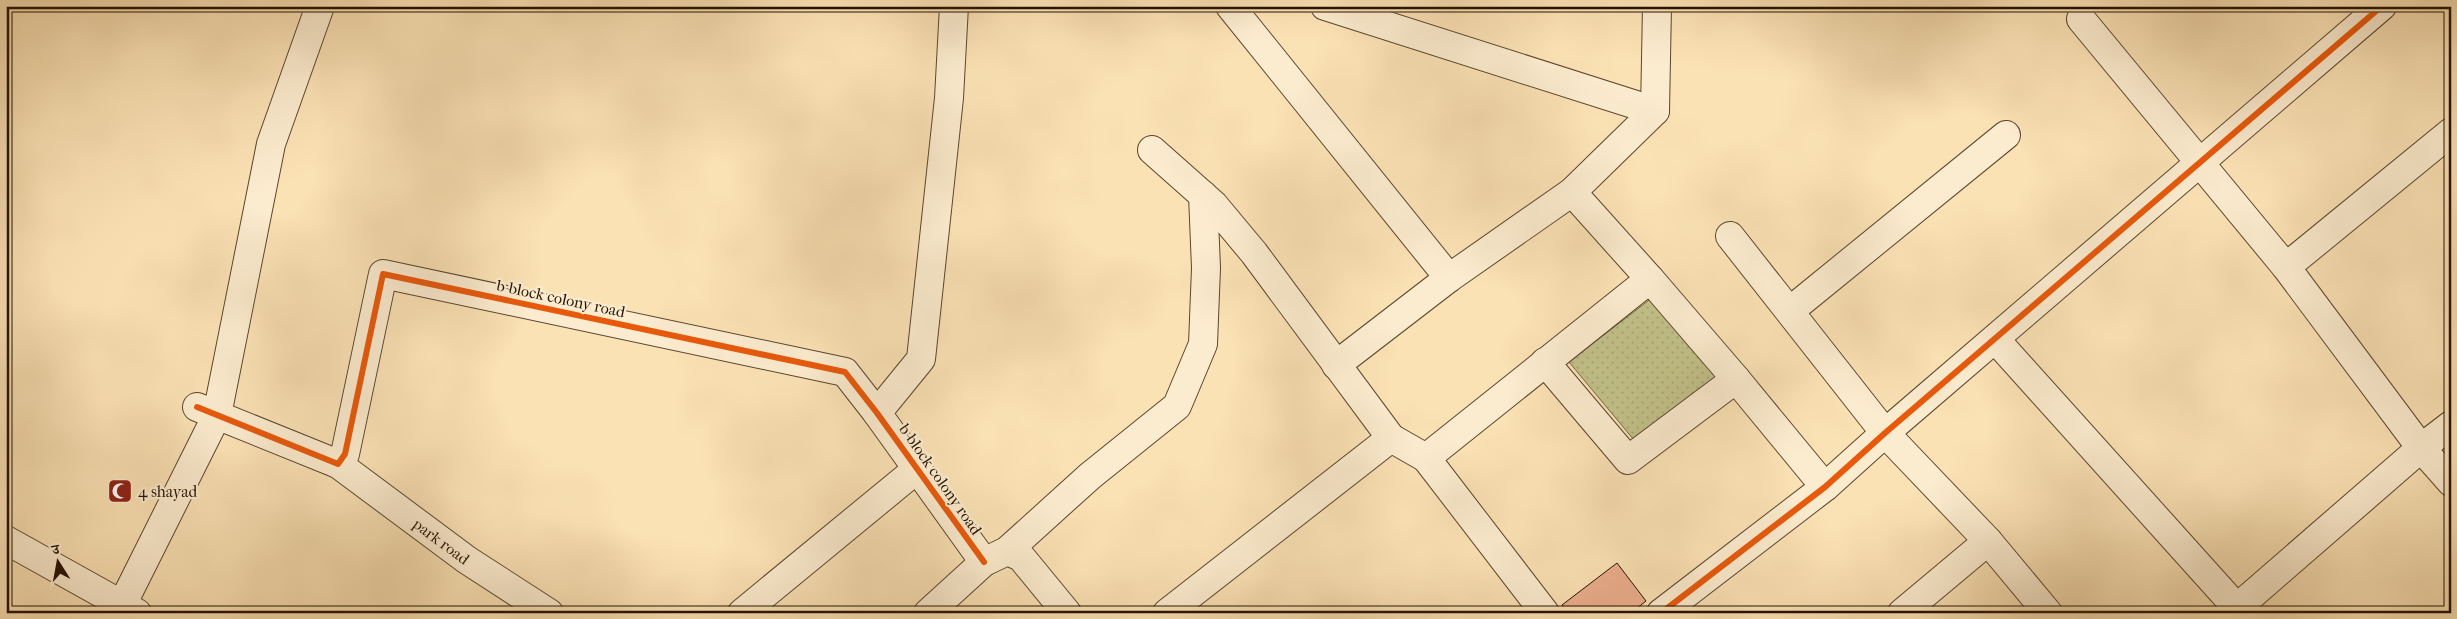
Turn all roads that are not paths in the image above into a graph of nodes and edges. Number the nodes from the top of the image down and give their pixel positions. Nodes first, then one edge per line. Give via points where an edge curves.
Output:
1 (320, 6) edge
2 (954, 6) edge
3 (1230, 6) edge
4 (1326, 6) edge
5 (1656, 6) edge
6 (2382, 6) edge
7 (2081, 19) dead end
8 (1655, 111) junction
9 (2451, 132) edge
10 (2006, 135) dead end
11 (1152, 150) dead end
12 (2200, 165) junction
13 (1572, 192) junction
14 (1203, 195) junction
15 (1730, 236) dead end
16 (2286, 267) junction
17 (1450, 278) junction
18 (1650, 279) junction
19 (1791, 310) junction
20 (1995, 339) junction
21 (1545, 362) junction
22 (1336, 365) junction
23 (1736, 380) junction
24 (207, 411) junction
25 (877, 413) junction
26 (2451, 425) edge
27 (1885, 433) junction
28 (1390, 438) junction
29 (2421, 448) junction
30 (1426, 458) junction
31 (338, 464) junction
32 (917, 469) junction
33 (2451, 482) edge
34 (1825, 487) junction
35 (6, 540) edge
36 (1988, 541) junction
37 (995, 557) junction
38 (127, 610) edge
39 (2234, 610) edge
40 (549, 613) edge
41 (742, 613) edge
42 (928, 613) edge
43 (1066, 613) edge
44 (1166, 613) edge
45 (1545, 613) edge
46 (1662, 613) edge
47 (1902, 613) edge
48 (2048, 613) edge

1 - 24 street via 271,144
2 - 25 street via 949,98 921,359
3 - 17 street
4 - 8 street
5 - 8 street
6 - 12 street
7 - 12 street
8 - 13 street
9 - 16 street
10 - 19 street
11 - 14 street
12 - 16 street
12 - 20 street
13 - 17 street
13 - 18 street
14 - 22 street via 1254,253
14 - 37 street via 1206,268 1203,344 1177,406
15 - 19 street
16 - 29 street
17 - 22 street
18 - 21 street
18 - 23 street
19 - 27 street
20 - 27 street
20 - 39 street
21 - 23 street via 1628,460
21 - 30 street
22 - 28 street
23 - 34 street
24 - 31 street
24 - 38 street
25 - 31 street, b-block colony road via 845,372 383,274 345,454
25 - 32 street, b-block colony road
26 - 29 street
27 - 34 street
27 - 36 street
28 - 30 street
28 - 44 street
29 - 33 street
29 - 39 street
30 - 45 street
31 - 40 street, park road via 467,560
32 - 37 street, b-block colony road
32 - 41 street
34 - 46 street
35 - 38 street
36 - 47 street
36 - 48 street
37 - 42 street
37 - 43 street via 1021,557

